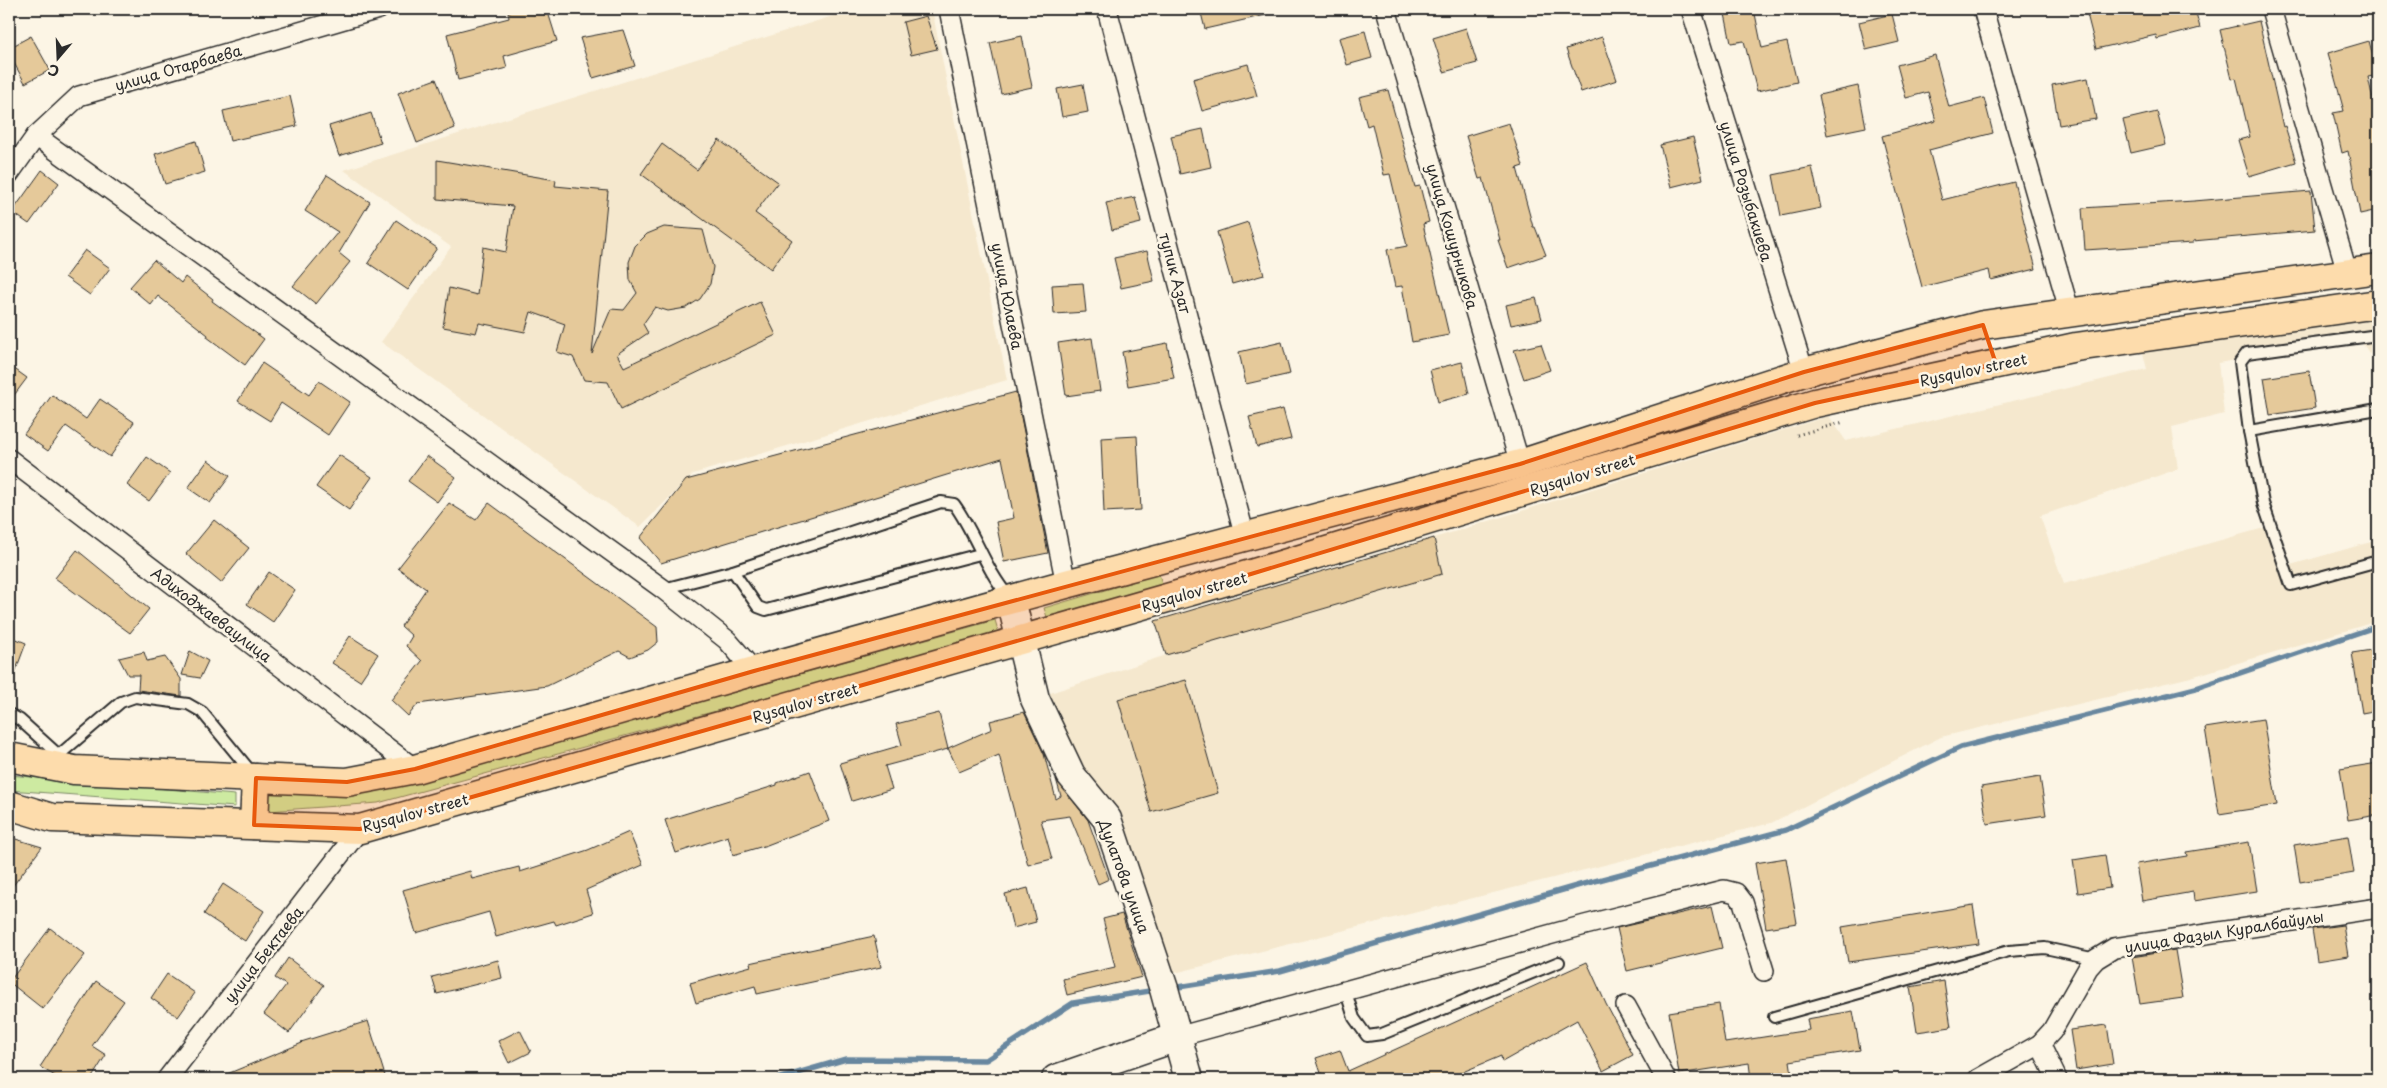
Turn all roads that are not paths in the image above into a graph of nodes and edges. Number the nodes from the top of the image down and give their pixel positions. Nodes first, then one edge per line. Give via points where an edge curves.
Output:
1 (379, 9) edge
2 (949, 9) edge
3 (1107, 9) edge
4 (1386, 9) edge
5 (1691, 9) edge
6 (1983, 9) edge
7 (2271, 9) edge
8 (36, 136) junction
9 (9, 174) edge
10 (2378, 269) edge
11 (2348, 275) junction
12 (2378, 304) edge
13 (2070, 313) junction
14 (1983, 325) junction
15 (2378, 335) edge
16 (1996, 364) junction
17 (1804, 372) junction
18 (2378, 409) edge
19 (2249, 431) junction
20 (9, 459) edge
21 (1520, 464) junction
22 (1245, 537) junction
23 (980, 554) junction
24 (2378, 561) edge
25 (733, 571) junction
26 (1066, 584) junction
27 (663, 589) junction
28 (1011, 600) junction
29 (1020, 640) junction
30 (754, 671) junction
31 (9, 714) edge
32 (9, 758) edge
33 (66, 762) junction
34 (416, 769) junction
35 (256, 778) junction
36 (9, 805) edge
37 (254, 825) junction
38 (360, 829) junction
39 (2378, 908) edge
40 (2096, 959) junction
41 (1560, 962) dead end
42 (1764, 971) dead end
43 (1346, 992) junction
44 (1626, 1006) dead end
45 (1774, 1017) dead end
46 (1177, 1037) junction
47 (2040, 1044) junction
48 (167, 1079) edge
49 (1056, 1079) edge
50 (1189, 1079) edge
51 (1666, 1079) edge
52 (1978, 1079) edge
53 (2057, 1079) edge

1 - 8 street, улица Отарбаева via 79,96
2 - 26 street, улица Юлаева
3 - 22 street, тупик Азат
4 - 21 street, улица Кошурникова
5 - 17 street, улица Розыбакиева
6 - 13 street
7 - 11 street
8 - 9 street, улица Отарбаева
8 - 27 street
10 - 11 main road, Rysqulov street
11 - 13 main road, Rysqulov street
12 - 16 main road, Rysqulov street via 2076,347
13 - 14 main road, Rysqulov street
14 - 16 main road
14 - 17 main road, Rysqulov street
15 - 19 lane via 2247,353 2240,362
16 - 29 main road, Rysqulov street via 1816,403 1251,574
17 - 21 main road, Rysqulov street
18 - 19 lane
19 - 24 lane via 2263,503 2292,585
20 - 34 street, Адиходжаеваулица
21 - 22 main road, Rysqulov street
22 - 26 main road, Rysqulov street
23 - 25 lane via 766,610 758,607
23 - 25 lane via 954,504 941,502
23 - 28 lane
25 - 27 lane
26 - 28 main road, Rysqulov street
27 - 30 street via 726,640
28 - 29 street, Дулатова улица
28 - 30 main road, Rysqulov street
29 - 38 main road, Rysqulov street
29 - 46 street, Дулатова улица via 1035,699 1071,775 1108,819
30 - 34 main road, Rysqulov street
31 - 33 lane
32 - 33 main road, Rysqulov street
33 - 35 main road, Rysqulov street
33 - 35 lane via 121,702 135,697 188,704 202,712
34 - 35 main road, Rysqulov street via 347,782
35 - 37 main road
36 - 37 main road, Rysqulov street via 52,818
37 - 38 main road, Rysqulov street
38 - 48 street, улица Бектаева
39 - 40 street, улица Фазыл Куралбайулы via 2114,948
40 - 45 lane via 2045,948 2009,951
40 - 47 street, улица Фазыл Куралбайулы via 2052,1031
41 - 43 lane via 1382,1034 1367,1036 1354,1018
42 - 43 street via 1743,902 1736,893 1724,890
43 - 46 street
44 - 51 street
46 - 49 street
46 - 50 street, Дулатова улица
47 - 52 street, улица Фазыл Куралбайулы
47 - 53 street

